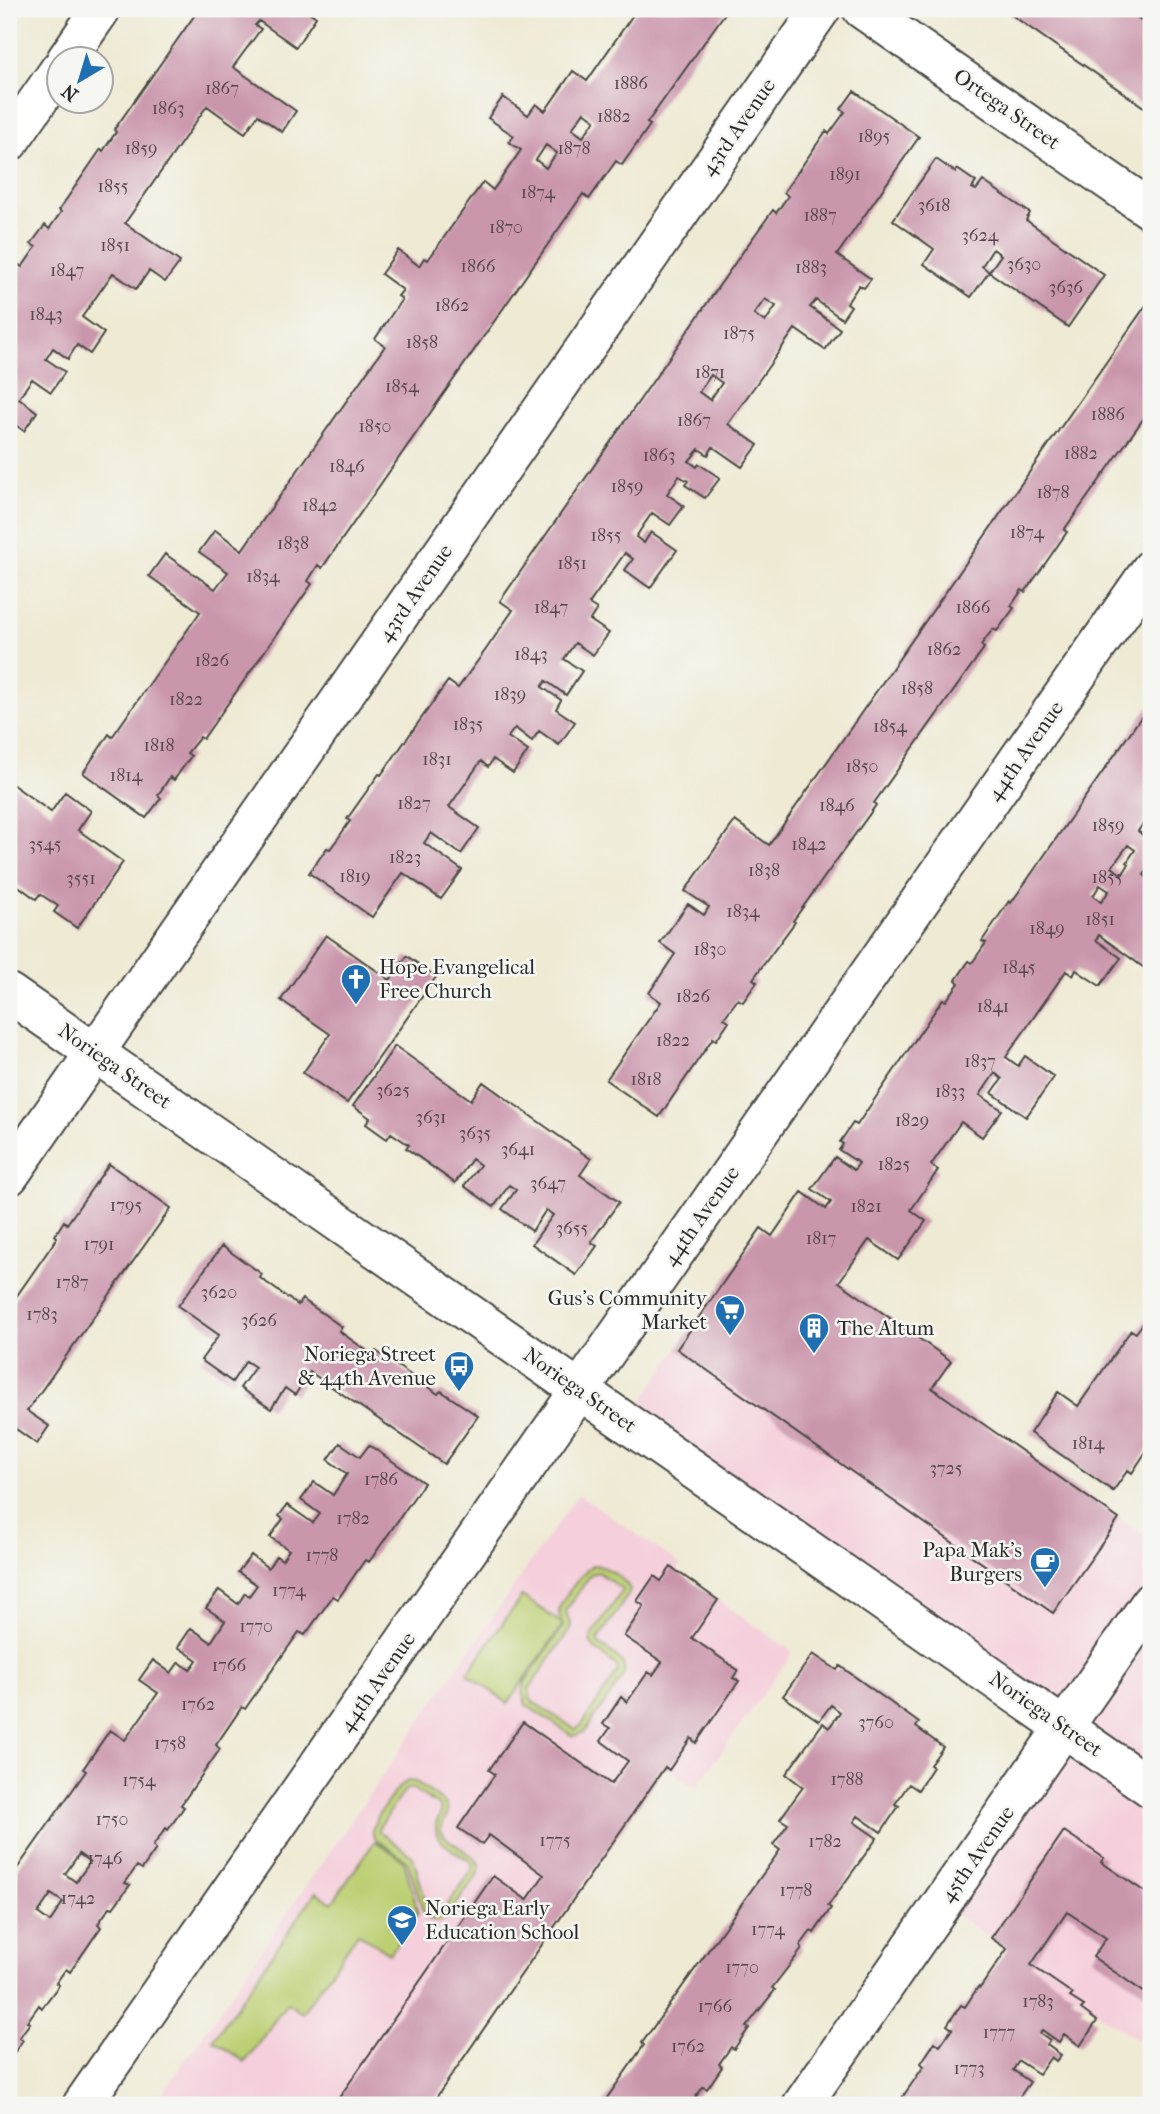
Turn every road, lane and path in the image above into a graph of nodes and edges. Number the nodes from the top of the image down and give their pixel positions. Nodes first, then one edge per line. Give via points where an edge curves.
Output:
1 (101, 9) edge
2 (821, 9) edge
3 (862, 9) edge
4 (76, 46) edge
5 (46, 89) edge
6 (9, 142) edge
7 (1151, 210) edge
8 (1151, 569) edge
9 (9, 993) edge
10 (95, 1053) junction
11 (9, 1176) edge
12 (580, 1390) junction
13 (1151, 1602) edge
14 (1065, 1727) junction
15 (1151, 1788) edge
16 (82, 2105) edge
17 (802, 2105) edge

1 - 4 street
2 - 10 street, 43rd Avenue
3 - 7 street, Ortega Street
5 - 6 street
8 - 12 street, 44th Avenue
9 - 10 street, Noriega Street
10 - 11 street, 43rd Avenue
10 - 12 street, Noriega Street
12 - 14 street, Noriega Street
12 - 16 street, 44th Avenue
13 - 14 street, 45th Avenue
14 - 15 street, Noriega Street
14 - 17 street, 45th Avenue

